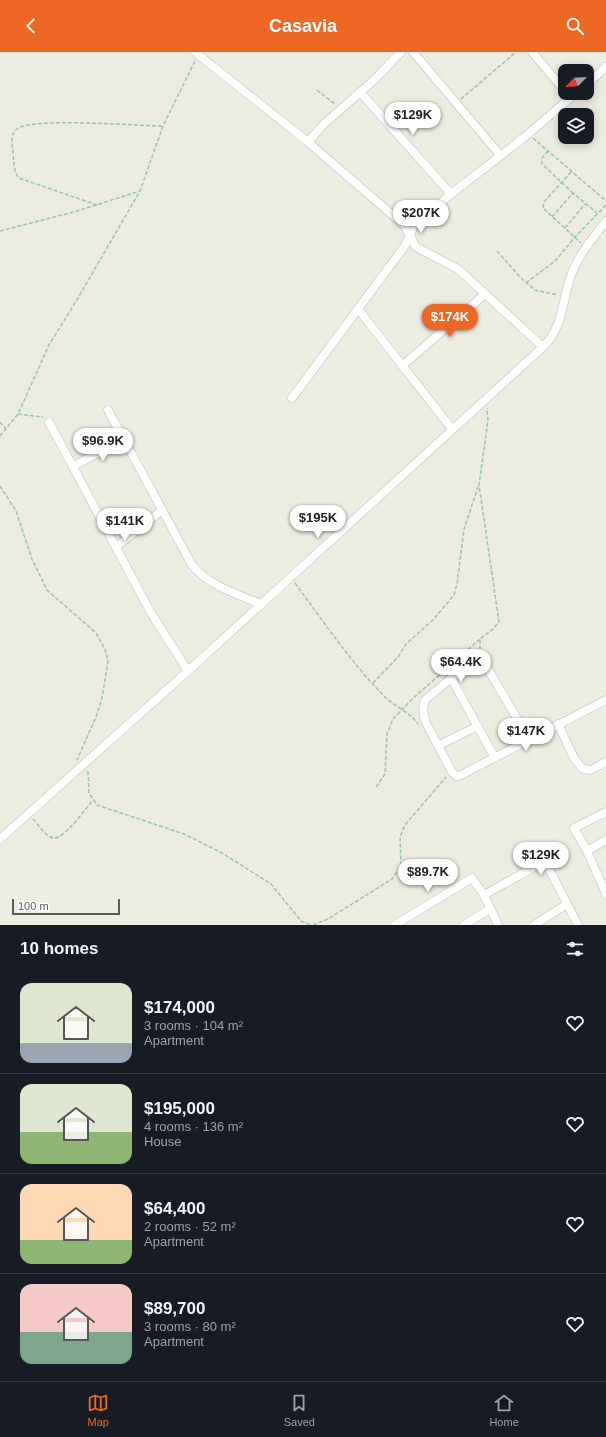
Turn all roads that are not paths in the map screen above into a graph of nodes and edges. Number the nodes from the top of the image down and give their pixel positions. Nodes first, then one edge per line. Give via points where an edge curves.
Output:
1 (401, 52) edge
2 (413, 52) edge
3 (532, 52) edge
4 (196, 53) edge
5 (606, 68) edge
6 (594, 78) edge
7 (558, 81) edge
8 (360, 92) junction
9 (564, 100) edge
10 (308, 142) junction
11 (500, 155) junction
12 (451, 194) junction
13 (606, 221) edge
14 (410, 235) junction
15 (485, 294) junction
16 (358, 309) junction
17 (543, 347) junction
18 (402, 366) junction
19 (292, 398) dead end
20 (108, 410) dead end
21 (49, 422) road end
22 (452, 429) junction
23 (124, 440) junction
24 (72, 466) junction
25 (161, 511) junction
26 (116, 547) junction
27 (261, 604) junction
28 (188, 671) junction
29 (451, 678) junction
30 (606, 700) edge
31 (558, 724) junction
32 (478, 726) junction
33 (529, 739) junction
34 (439, 745) junction
35 (495, 758) junction
36 (606, 762) edge
37 (606, 812) edge
38 (1, 837) edge
39 (606, 840) edge
40 (587, 851) junction
41 (605, 890) edge
42 (484, 895) junction
43 (567, 904) junction
44 (490, 909) junction
45 (395, 925) edge
46 (464, 925) edge
47 (498, 925) edge
48 (534, 925) edge
49 (578, 925) edge

1 - 8 street
2 - 11 street
3 - 7 street
4 - 10 street
5 - 6 street
8 - 10 street
8 - 12 street
9 - 11 street via 528,134
10 - 14 street via 404,226
11 - 12 street
12 - 14 street via 414,226
13 - 17 street via 586,246 571,274 555,333
14 - 15 street via 416,247 458,269
14 - 16 street
15 - 17 street
15 - 18 street
16 - 18 street
16 - 19 street
17 - 22 street
18 - 22 street
20 - 23 street
21 - 24 street
22 - 27 street
23 - 24 street
23 - 25 street
24 - 26 street
25 - 26 street
25 - 27 street via 198,573 211,583
26 - 28 street via 151,613
27 - 28 street
28 - 38 street
29 - 32 street
29 - 33 street via 481,657
29 - 34 street via 423,704 424,717
30 - 31 street
31 - 33 street
31 - 36 street via 574,758 583,769 591,770
32 - 34 street
32 - 35 street
33 - 35 street
34 - 35 street via 456,776 464,775
37 - 40 street via 574,828
39 - 40 street
40 - 41 street
42 - 43 street via 545,861
42 - 44 street
42 - 45 street via 472,878
43 - 48 street
43 - 49 street
44 - 46 street
44 - 47 street

